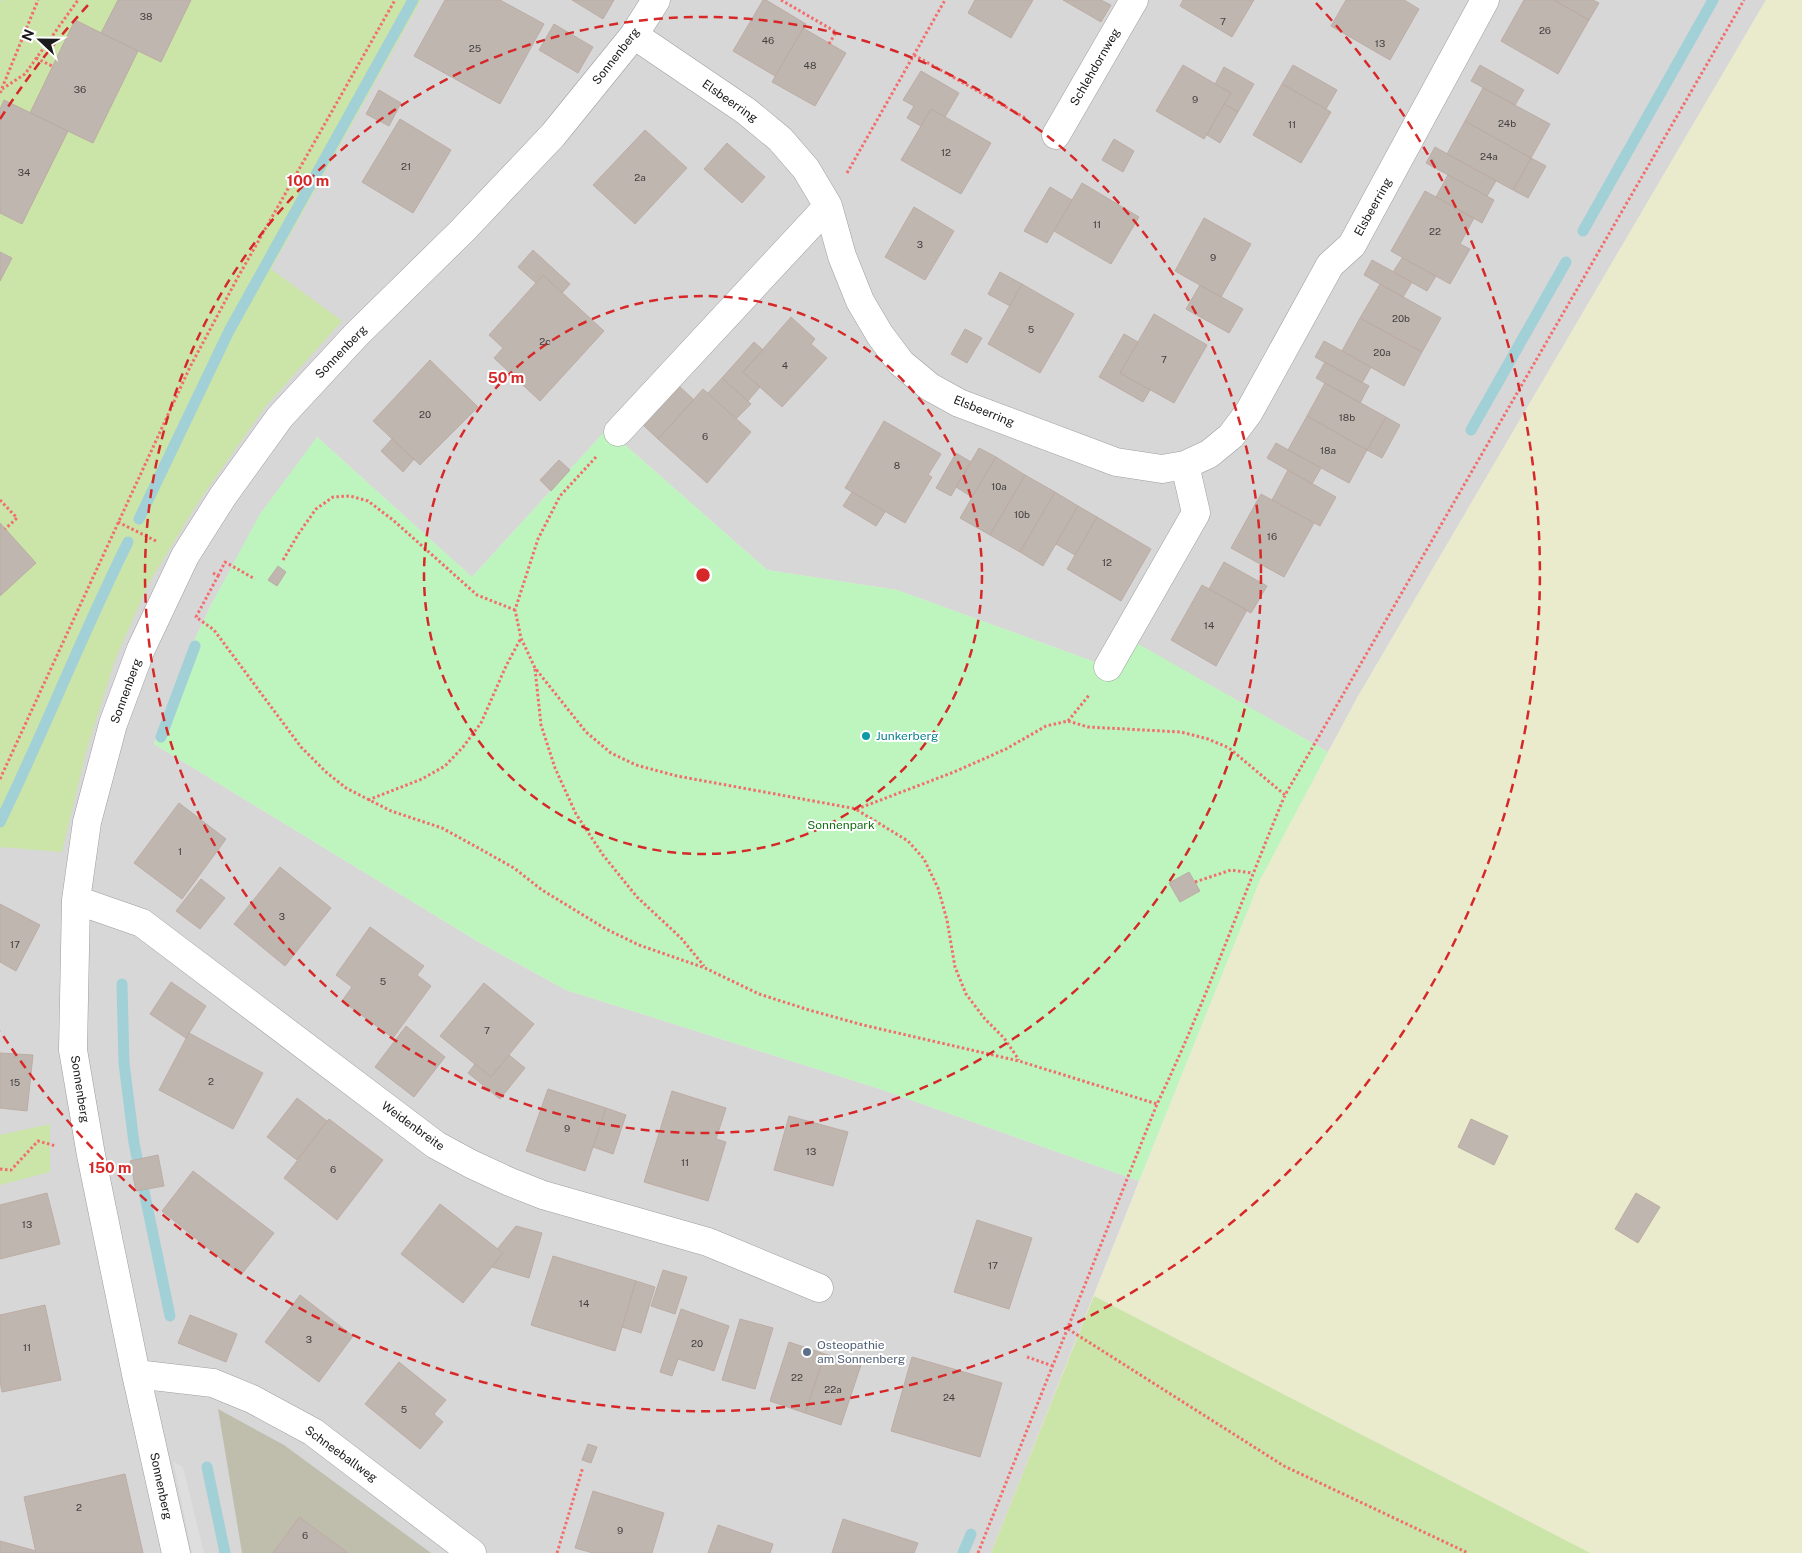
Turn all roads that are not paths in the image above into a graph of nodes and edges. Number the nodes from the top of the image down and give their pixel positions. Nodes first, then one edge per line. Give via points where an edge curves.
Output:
1 (656, 0) edge
2 (1134, 0) edge
3 (1485, 0) edge
4 (634, 35) junction
5 (1056, 135) road end
6 (828, 206) junction
7 (618, 432) road end
8 (1185, 465) junction
9 (1108, 667) dead end
10 (76, 900) junction
11 (819, 1288) dead end
12 (136, 1374) junction
13 (176, 1553) edge
14 (472, 1553) edge

1 - 4 street, Sonnenberg
2 - 5 street, Schlehdornweg
3 - 8 street, Elsbeerring via 1352,245 1330,265 1249,412 1231,436 1209,454
4 - 6 street, Elsbeerring via 746,111 780,139 806,168
4 - 10 street, Sonnenberg via 553,135 280,416 222,496 172,583 141,649 113,724 87,822
6 - 7 street
6 - 8 street, Elsbeerring via 842,256 860,301 901,362 930,386 959,403 1116,462 1162,469
8 - 9 street via 1196,513
10 - 11 street, Weidenbreite via 142,923 436,1145 471,1164 543,1194 708,1242
10 - 12 street, Sonnenberg via 74,1050 91,1155
12 - 13 street, Sonnenberg
12 - 14 street, Schneeballweg via 213,1383 252,1399 313,1432

